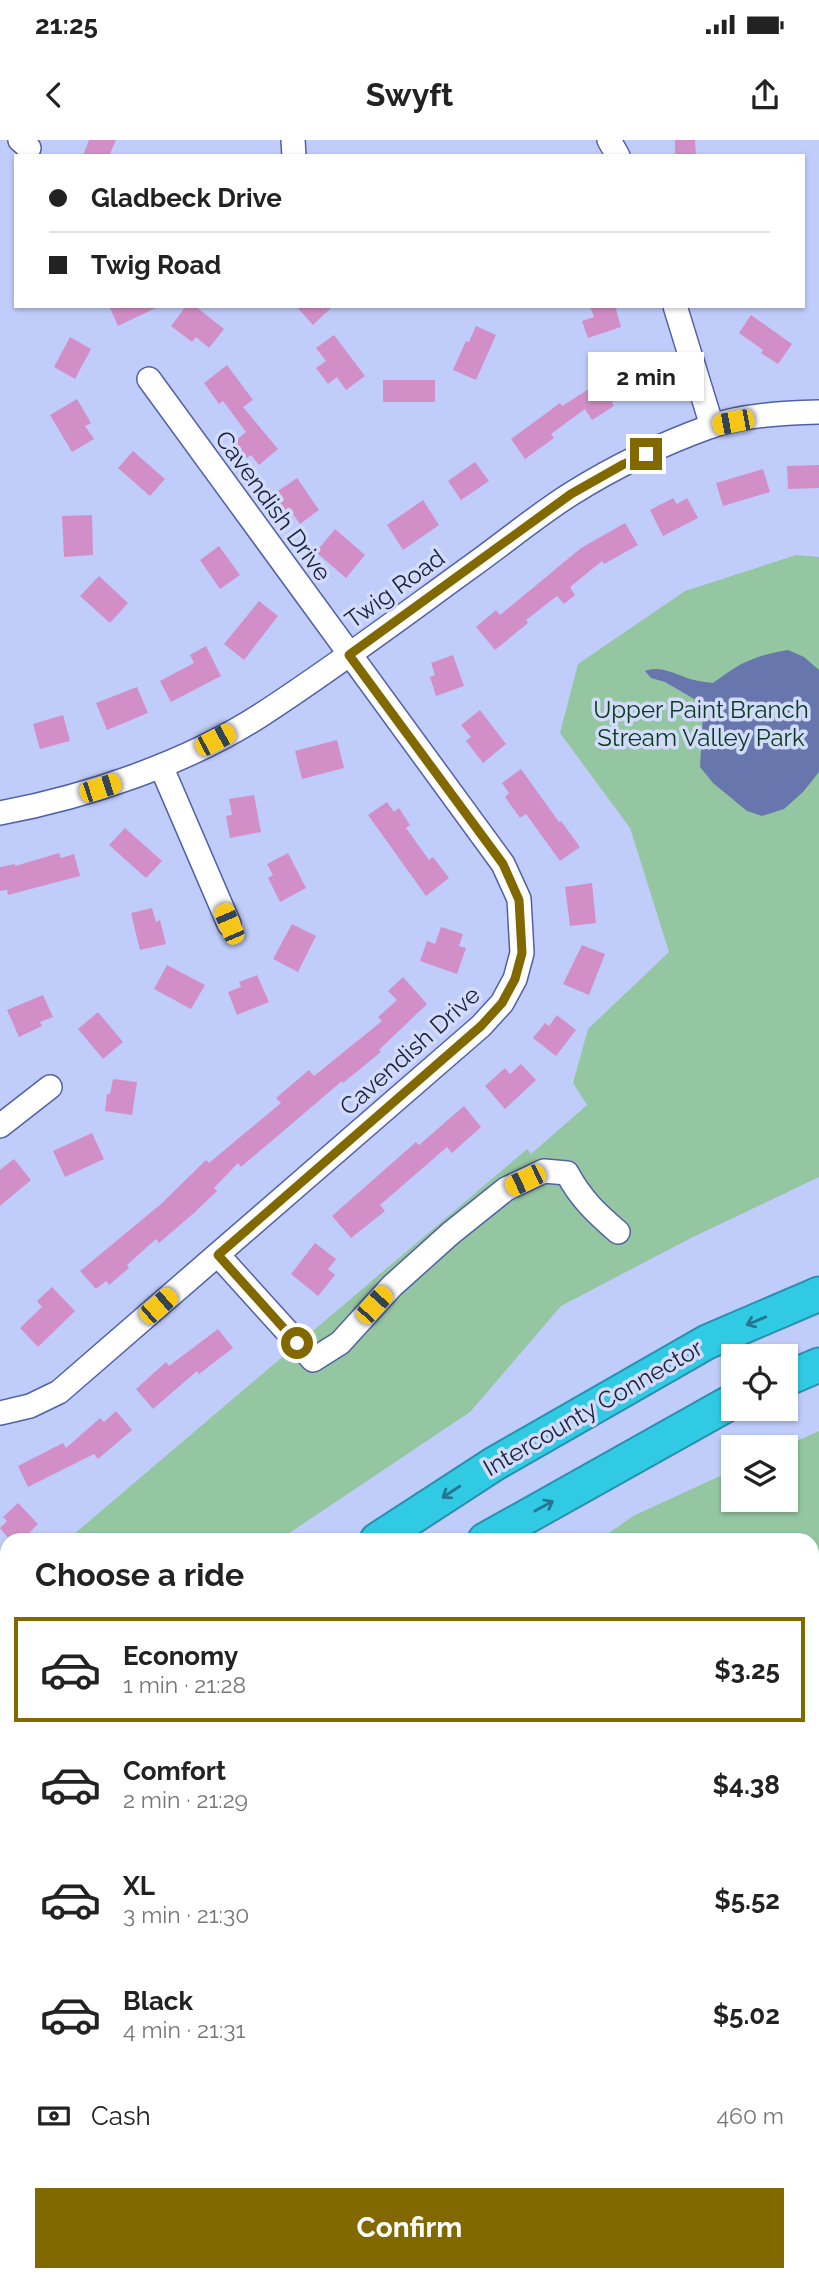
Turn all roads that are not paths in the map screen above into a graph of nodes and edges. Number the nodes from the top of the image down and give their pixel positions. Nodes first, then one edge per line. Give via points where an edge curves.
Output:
1 (676, 308) edge
2 (149, 379) dead end
3 (819, 412) edge
4 (712, 426) junction
5 (349, 655) junction
6 (161, 766) junction
7 (0, 813) edge
8 (229, 924) dead end
9 (50, 1087) dead end
10 (0, 1126) edge
11 (618, 1232) dead end
12 (218, 1255) junction
13 (819, 1294) edge
14 (819, 1365) edge
15 (798, 1374) edge
16 (721, 1409) edge
17 (0, 1413) edge
18 (388, 1533) edge
19 (498, 1533) edge

1 - 4 street
2 - 5 street, Cavendish Drive
3 - 4 street, Twig Road via 776,414
4 - 5 street, Twig Road via 624,464 571,494
5 - 6 street, Twig Road via 259,717
5 - 12 street, Cavendish Drive via 503,864 519,900 522,953 502,1003 481,1026
6 - 7 street, Twig Road via 78,795
6 - 8 street
9 - 10 street
11 - 12 street via 590,1208 567,1173 544,1171 506,1189 451,1233 391,1286 341,1343 313,1360
12 - 17 street, Cavendish Drive via 59,1392
13 -> 18 highway, Intercounty Connector via 707,1342 494,1464
14 - 15 highway
19 -> 16 highway

